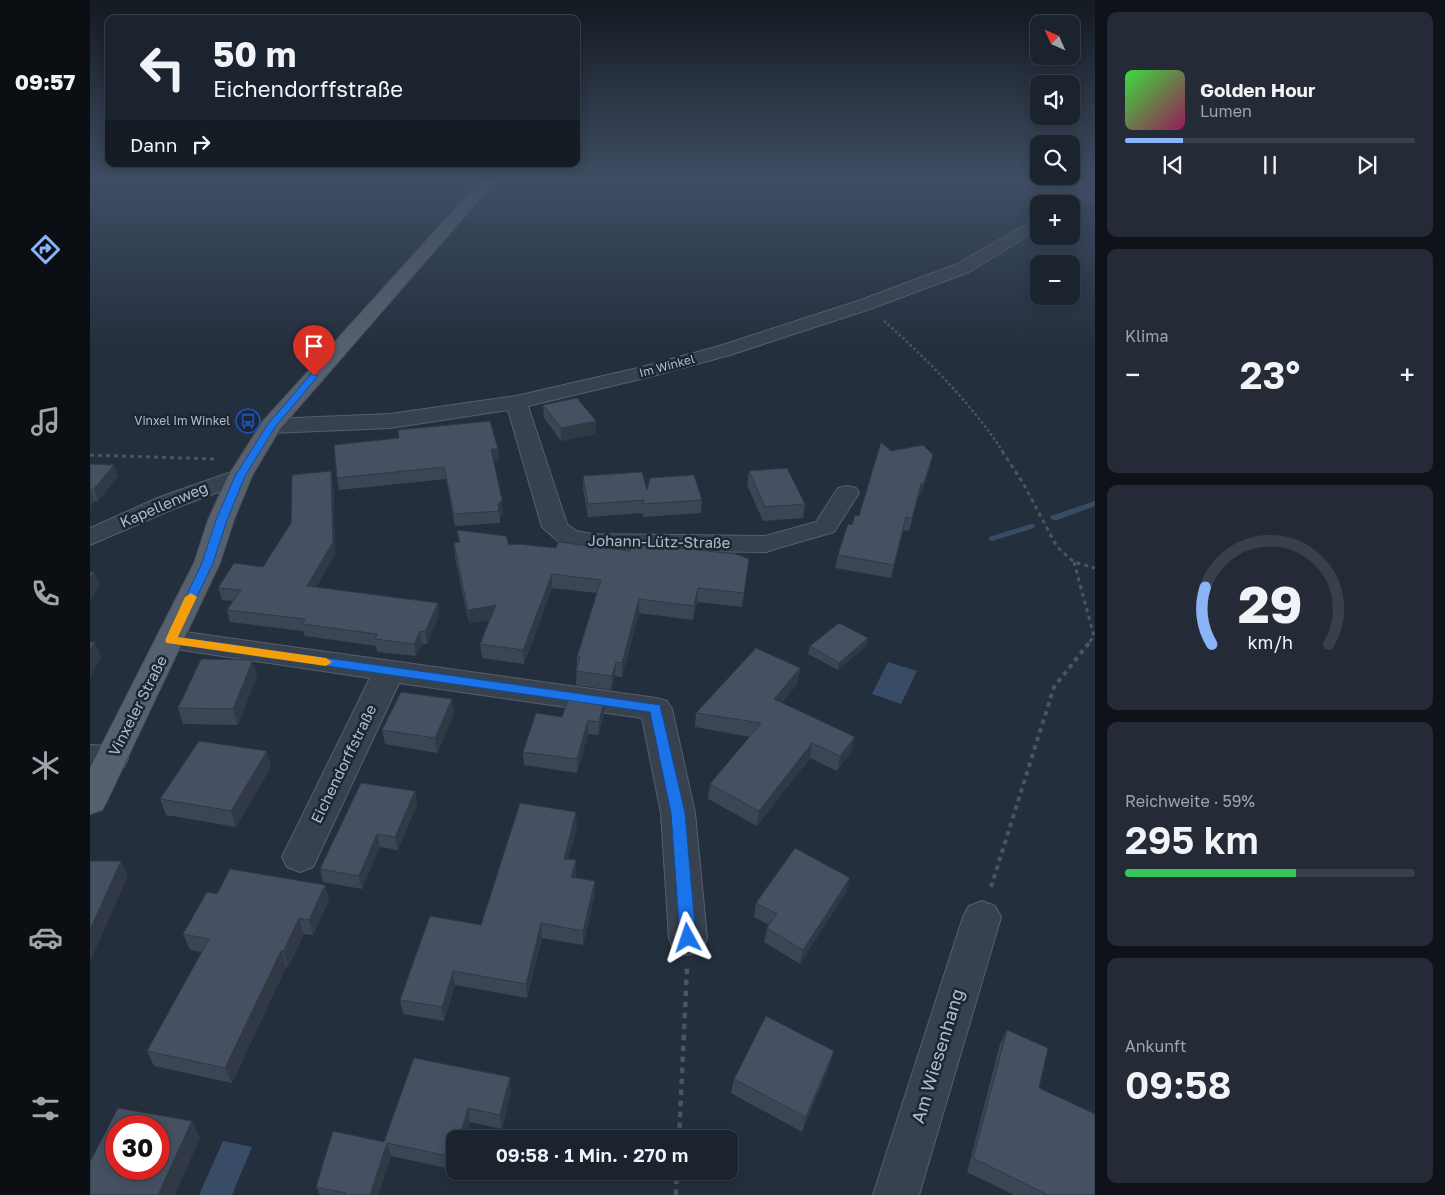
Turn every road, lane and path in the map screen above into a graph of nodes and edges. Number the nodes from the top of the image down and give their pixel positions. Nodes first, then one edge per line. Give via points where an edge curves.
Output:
1 (440, 235) edge
2 (1018, 235) edge
3 (864, 305) junction
4 (516, 402) junction
5 (271, 426) junction
6 (90, 456) edge
7 (229, 468) junction
8 (847, 493) dead end
9 (90, 537) edge
10 (1074, 562) junction
11 (1095, 568) edge
12 (171, 640) junction
13 (389, 671) junction
14 (101, 758) edge
15 (90, 801) edge
16 (300, 856) dead end
17 (982, 917) joint
18 (688, 938) joint
19 (679, 1130) edge
20 (677, 1180) edge
21 (676, 1195) edge
22 (896, 1195) edge

1 - 5 main road, Vinxeler Straße
2 - 3 street, Im Winkel via 963,268
3 - 4 street, Im Winkel via 642,374
3 - 10 path via 899,334 965,403 1018,476 1057,547
4 - 5 street, Im Winkel via 390,421
4 - 8 street, Johann-Lütz-Straße via 555,527 568,537 593,542 766,544 825,527
5 - 7 main road, Vinxeler Straße
6 - 7 path
7 - 9 street, Kapellenweg via 169,502
7 - 12 main road, Vinxeler Straße via 222,520 207,563
10 - 11 path
10 - 17 path via 1094,636 1054,687
12 - 13 street
12 - 14 main road, Vinxeler Straße
13 - 16 street, Eichendorffstraße
13 - 18 street via 656,708 678,813
14 - 15 main road, Vinxeler Straße
17 - 22 street, Am Wiesenhang
18 - 19 path
20 - 21 path

